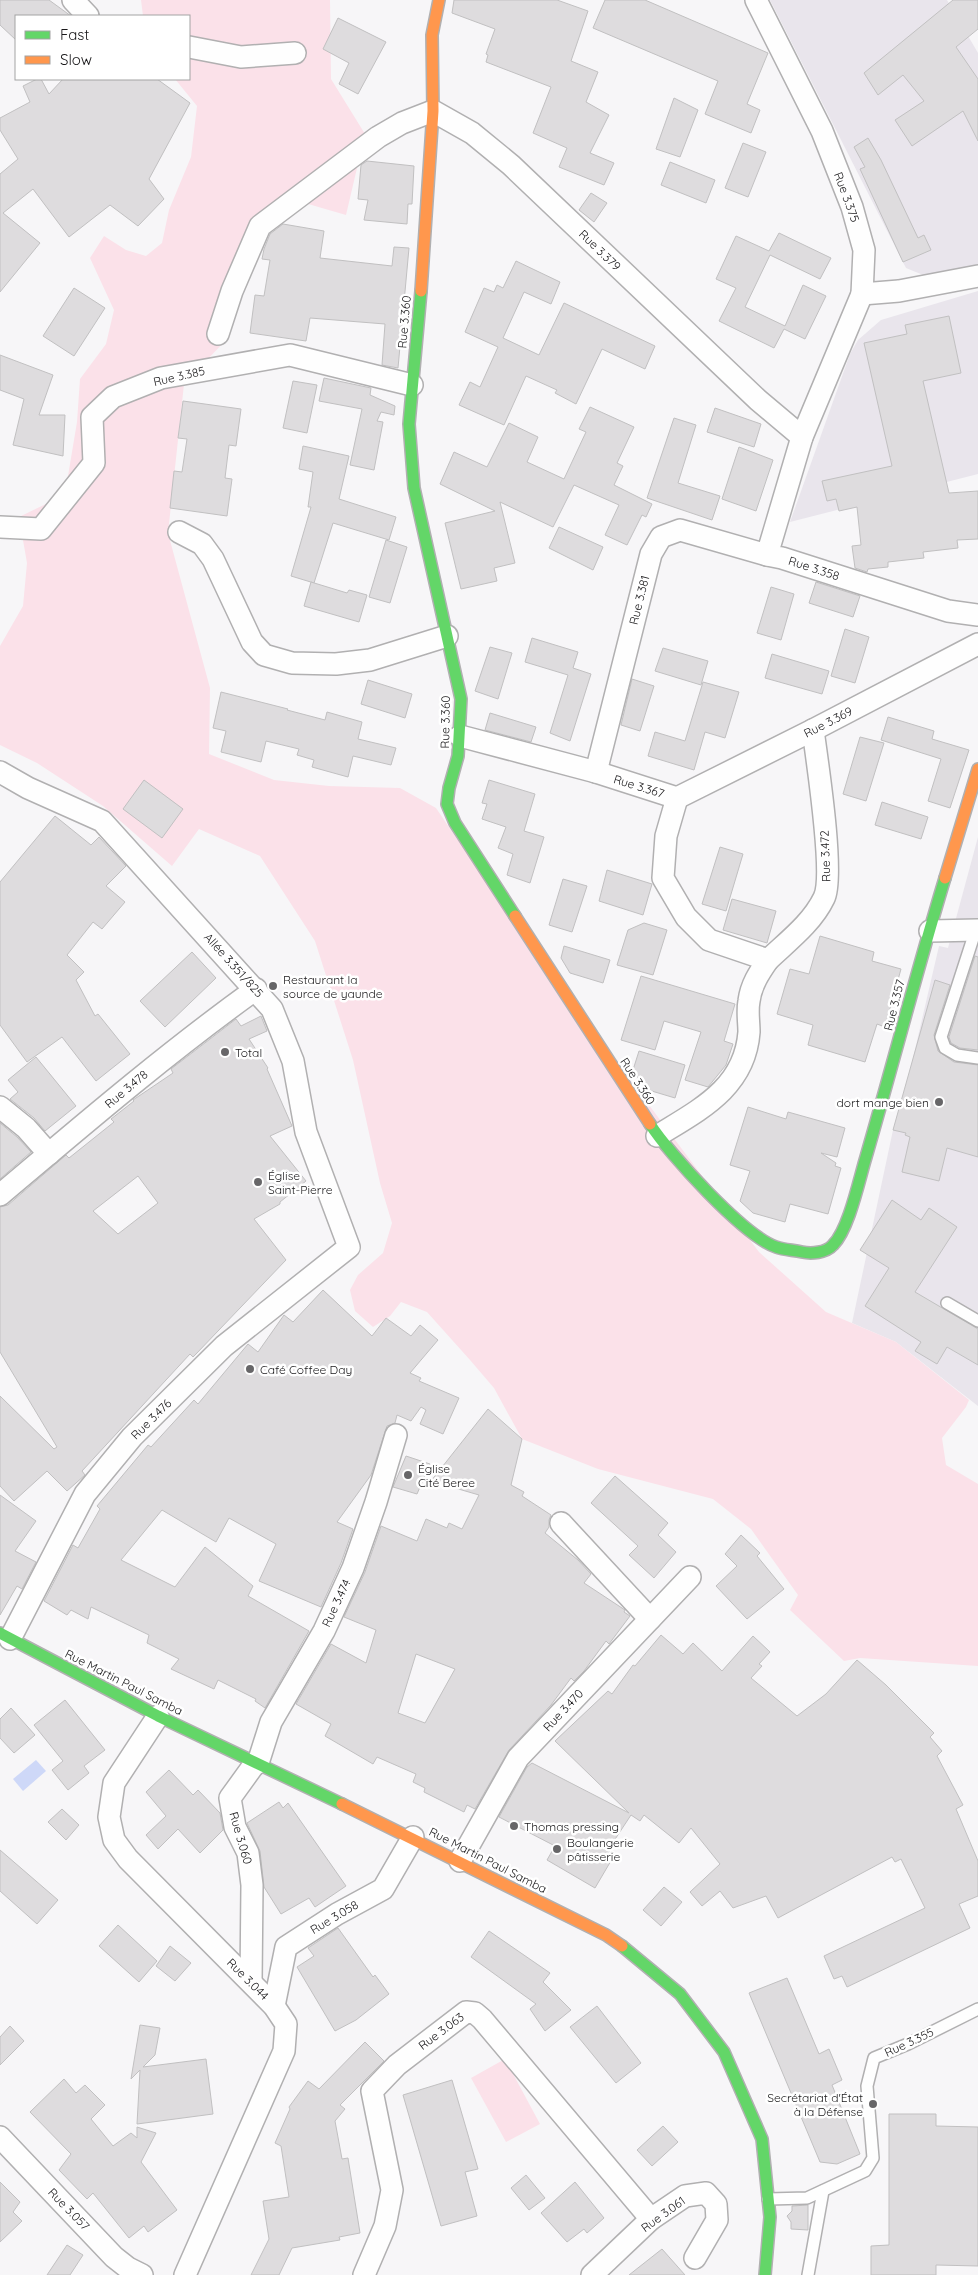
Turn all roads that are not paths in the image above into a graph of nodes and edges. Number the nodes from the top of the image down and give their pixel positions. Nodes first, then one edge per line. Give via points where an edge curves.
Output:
1 (73, 0) edge
2 (439, 0) edge
3 (756, 0) edge
4 (87, 15) edge
5 (190, 47) edge
6 (295, 52) dead end
7 (433, 111) junction
8 (978, 276) edge
9 (862, 294) junction
10 (218, 334) dead end
11 (412, 385) junction
12 (802, 437) junction
13 (0, 527) edge
14 (179, 532) dead end
15 (767, 555) junction
16 (978, 615) edge
17 (447, 636) junction
18 (978, 644) edge
19 (813, 730) junction
20 (460, 736) junction
21 (978, 769) edge
22 (0, 772) edge
23 (596, 772) junction
24 (677, 798) junction
25 (930, 930) junction
26 (977, 930) edge
27 (768, 960) junction
28 (256, 989) junction
29 (978, 1058) edge
30 (0, 1107) edge
31 (657, 1136) junction
32 (49, 1154) junction
33 (0, 1196) edge
34 (833, 1246) joint
35 (350, 1247) joint
36 (948, 1303) dead end
37 (978, 1321) edge
38 (396, 1435) dead end
39 (561, 1523) dead end
40 (690, 1577) dead end
41 (650, 1619) junction
42 (5, 1636) edge
43 (158, 1716) junction
44 (257, 1763) junction
45 (413, 1837) junction
46 (460, 1861) junction
47 (251, 1982) junction
48 (274, 2006) junction
49 (978, 2009) edge
50 (0, 2137) edge
51 (823, 2191) junction
52 (768, 2199) junction
53 (651, 2219) junction
54 (695, 2258) dead end
55 (616, 2265) edge
56 (142, 2275) edge
57 (185, 2275) edge
58 (364, 2275) edge
59 (592, 2275) edge
60 (765, 2275) edge
61 (808, 2275) edge

1 - 4 street
2 - 7 street, Rue 3.360 via 432,35
3 - 9 street, Rue 3.375 via 822,131 852,207 864,250
5 - 6 street via 241,56
7 - 10 street via 378,137 260,226 232,291
7 - 11 street, Rue 3.360
7 - 12 street, Rue 3.379 via 472,133 511,165 758,400
8 - 9 street via 899,291
9 - 12 street
11 - 13 street, Rue 3.385 via 290,354 161,378 113,397 92,418 94,463 41,529
11 - 17 street, Rue 3.360 via 409,424 414,488
12 - 15 street
14 - 17 street via 202,544 213,559 252,642 264,655 292,664 336,664 370,660
15 - 16 street, Rue 3.358 via 948,611
15 - 23 street, Rue 3.381 via 680,530 661,537 651,554
17 - 20 street, Rue 3.360 via 461,699
18 - 19 street, Rue 3.369
19 - 24 street, Rue 3.369
19 - 27 street, Rue 3.472 via 828,866 826,896 814,915
20 - 23 street, Rue 3.367
20 - 31 street, Rue 3.360 via 448,804 455,822
21 - 25 street, Rue 3.357
22 - 28 street, Allée 3.351/825 via 102,821
23 - 24 street, Rue 3.367
24 - 27 street, Rue 3.367 via 666,836 663,878 686,917 709,940
25 - 26 street
25 - 34 street, Rue 3.357 via 850,1212
26 - 29 lane via 941,1037 945,1048 957,1055
27 - 31 street via 751,993 749,1033 744,1055 731,1081 709,1104
28 - 32 street, Rue 3.478 via 196,1033
28 - 35 street, Allée 3.351/825 via 272,1009 293,1061 306,1132
30 - 32 street via 26,1128
31 - 34 street, Rue 3.360 via 704,1189 754,1235 775,1248 813,1254
32 - 33 street, Rue 3.478
35 - 42 street, Rue 3.476 via 224,1346 132,1437 85,1494
36 - 37 lane
38 - 44 street, Rue 3.474 via 352,1568 324,1631 271,1722
39 - 41 street
40 - 41 street, Rue 3.470
41 - 46 street, Rue 3.470 via 518,1758
42 - 43 street, Rue Martin Paul Samba
43 - 44 street, Rue Martin Paul Samba
43 - 47 street, Rue 3.044 via 114,1783 109,1817 114,1840 128,1859
44 - 45 street, Rue Martin Paul Samba
44 - 47 street, Rue 3.060 via 230,1798 235,1827 248,1854 252,1885
45 - 46 street, Rue Martin Paul Samba
45 - 48 street, Rue 3.058 via 383,1890 337,1914 286,1947
46 - 52 street, Rue Martin Paul Samba via 606,1935 634,1954 680,1994 724,2052 762,2139
47 - 48 street, Rue 3.044
48 - 57 street, Rue 3.044 via 286,2024 284,2051
49 - 51 lane, Rue 3.355 via 874,2058 867,2086 873,2158 865,2171
50 - 56 street, Rue 3.057 via 114,2256
51 - 52 lane, Rue 3.355 via 807,2198
51 - 61 lane
52 - 60 street, Rue Martin Paul Samba via 770,2217
53 - 54 street, Rue 3.061 via 685,2196 706,2193 716,2204 717,2220
53 - 55 street, Rue 3.061
53 - 58 street, Rue 3.063 via 482,2019 475,2013 466,2012 397,2065 372,2091 392,2190 385,2226
55 - 59 street, Rue 3.061

